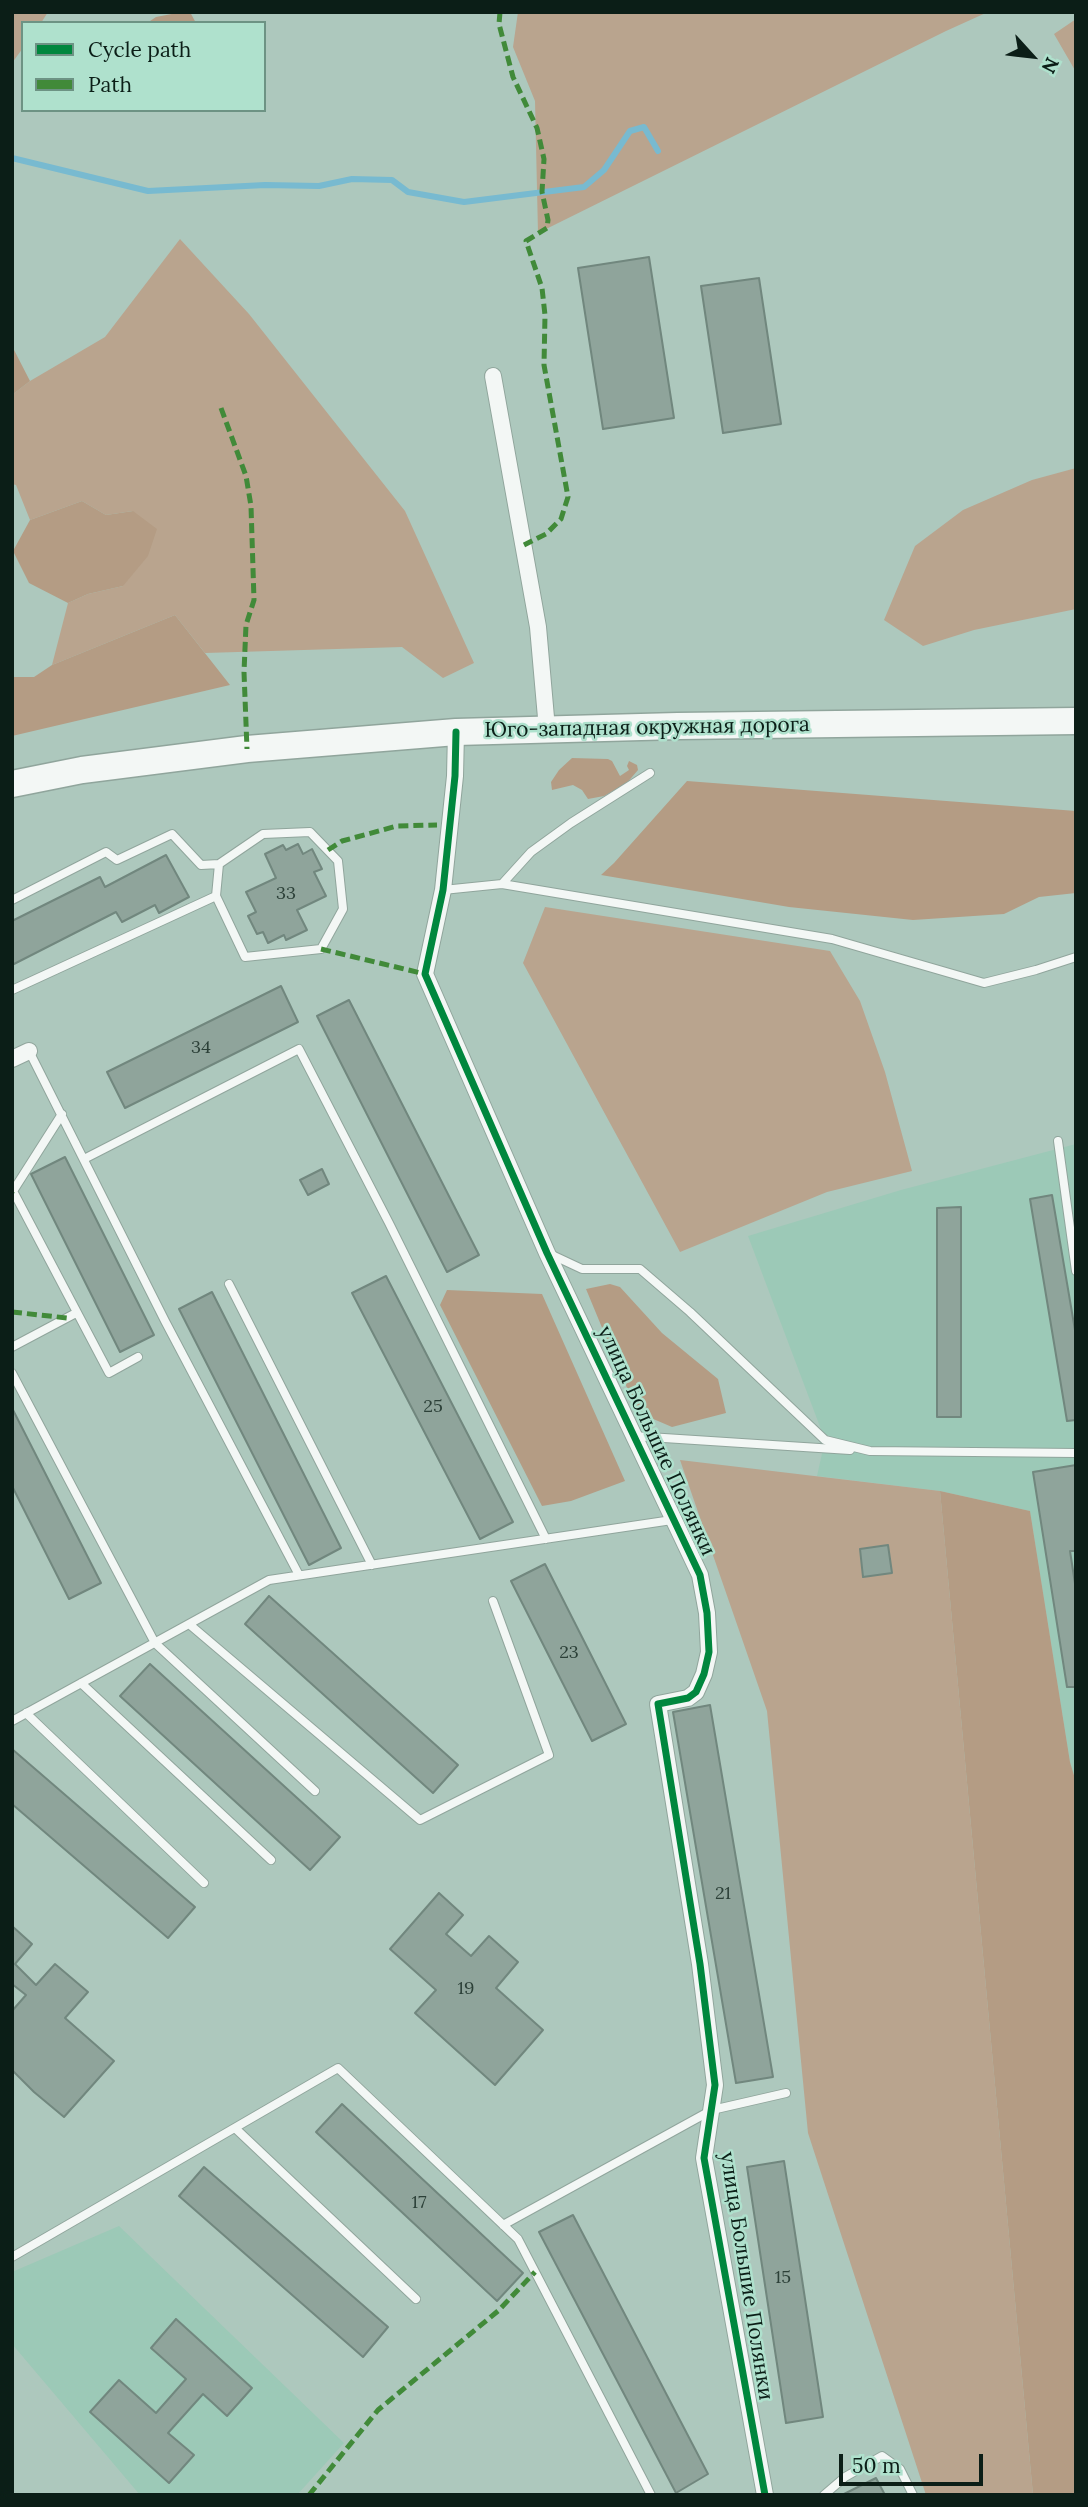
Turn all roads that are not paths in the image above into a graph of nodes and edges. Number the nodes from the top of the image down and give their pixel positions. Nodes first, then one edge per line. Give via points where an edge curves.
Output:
1 (493, 376) dead end
2 (1076, 721) edge
3 (547, 729) junction
4 (456, 732) junction
5 (650, 774) dead end
6 (12, 784) edge
7 (219, 864) junction
8 (502, 884) junction
9 (443, 890) junction
10 (216, 896) junction
11 (12, 900) edge
12 (1076, 957) edge
13 (12, 990) edge
14 (29, 1051) joint
15 (12, 1059) edge
16 (62, 1114) junction
17 (1058, 1141) dead end
18 (84, 1159) junction
19 (13, 1191) edge
20 (547, 1253) junction
21 (1076, 1271) edge
22 (229, 1284) dead end
23 (76, 1313) junction
24 (12, 1347) edge
25 (138, 1357) dead end
26 (12, 1373) edge
27 (633, 1436) junction
28 (870, 1451) junction
29 (1076, 1453) edge
30 (672, 1520) junction
31 (547, 1539) junction
32 (372, 1565) junction
33 (299, 1575) junction
34 (493, 1601) dead end
35 (189, 1624) junction
36 (155, 1643) junction
37 (81, 1684) junction
38 (26, 1713) junction
39 (12, 1721) edge
40 (315, 1791) dead end
41 (271, 1860) dead end
42 (204, 1883) dead end
43 (786, 2093) dead end
44 (712, 2110) junction
45 (235, 2129) junction
46 (503, 2225) junction
47 (12, 2257) edge
48 (416, 2299) dead end
49 (651, 2495) edge
50 (765, 2495) edge
51 (824, 2495) edge
52 (913, 2495) edge

1 - 3 street via 538,627
2 - 3 highway, Юго-западная окружная дорога
3 - 4 highway, Юго-западная окружная дорога
4 - 6 highway, Юго-западная окружная дорога via 247,749 82,770
4 - 9 street, улица Большие Полянки
5 - 8 lane via 571,822 531,852
7 - 10 lane
7 - 10 lane via 263,834 310,832 338,861 343,909 321,949 245,957
7 - 11 lane via 201,866 172,834 117,860 106,852
8 - 9 lane
8 - 12 lane via 832,939 984,983
9 - 20 street, улица Большие Полянки via 425,974
10 - 13 lane
14 - 15 street
14 - 16 lane
16 - 18 lane
16 - 19 lane
17 - 21 lane
18 - 31 lane via 299,1049
18 - 33 lane
19 - 23 lane
20 - 27 street, улица Большие Полянки
20 - 28 lane via 582,1269 640,1269 825,1440
22 - 32 lane
23 - 24 lane
23 - 25 lane via 109,1373
26 - 36 lane
27 - 28 lane
27 - 30 street, улица Большие Полянки
28 - 29 lane
30 - 31 lane
30 - 44 street, улица Большие Полянки via 700,1575 707,1613 709,1652 696,1692 658,1704 700,1964 715,2085
31 - 32 lane
32 - 33 lane
33 - 35 lane via 269,1580
34 - 35 lane via 549,1755 419,1820
35 - 36 lane
36 - 37 lane
36 - 40 lane
37 - 38 lane
37 - 41 lane
38 - 39 lane
38 - 42 lane
43 - 44 lane
44 - 46 lane
44 - 50 street, улица Большие Полянки via 704,2158
45 - 46 lane via 338,2068
45 - 47 lane
45 - 48 lane
46 - 49 lane via 518,2239
51 - 52 lane via 882,2456 900,2469

